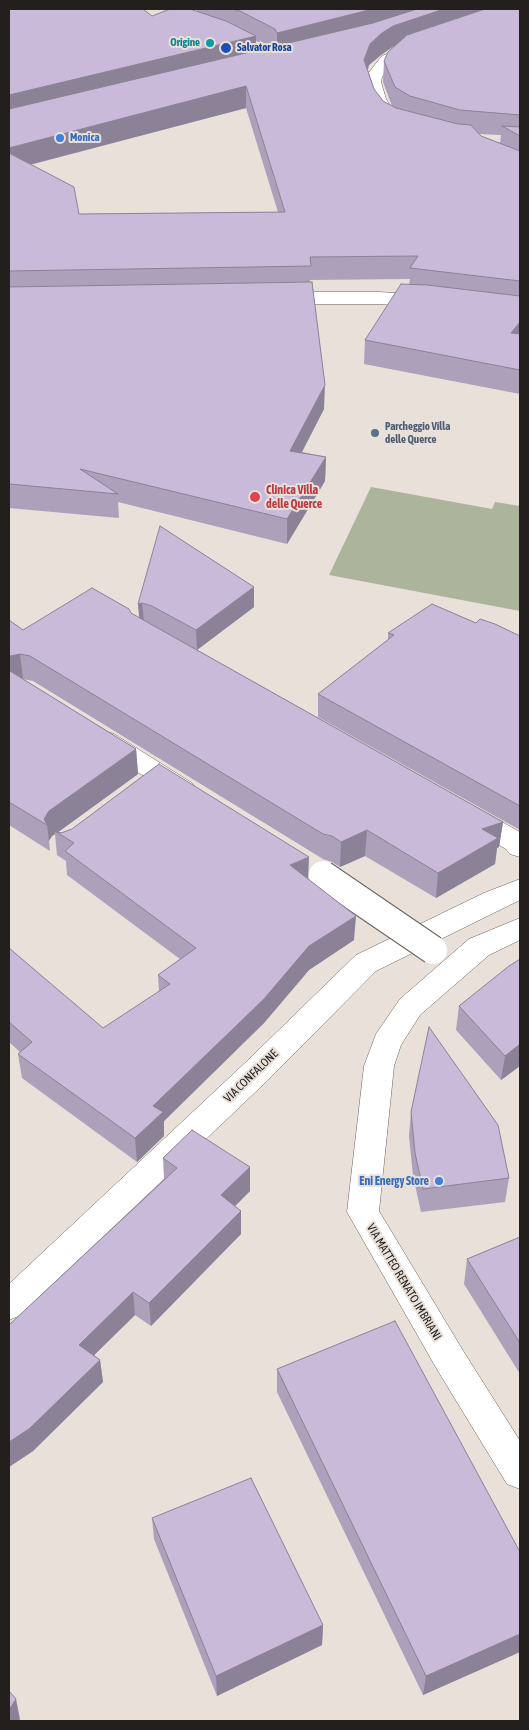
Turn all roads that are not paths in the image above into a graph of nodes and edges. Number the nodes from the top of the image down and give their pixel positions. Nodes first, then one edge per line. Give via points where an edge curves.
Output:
1 (430, 41) edge
2 (410, 126) edge
3 (260, 298) edge
4 (445, 302) edge
5 (87, 729) edge
6 (159, 774) junction
7 (135, 792) edge
8 (200, 799) edge
9 (446, 803) edge
10 (520, 847) edge
11 (314, 870) dead end
12 (520, 889) edge
13 (520, 928) edge
14 (445, 958) junction
15 (9, 1305) edge
16 (520, 1472) edge

1 - 2 street via 388,59 374,76 373,82 384,110 396,121
3 - 4 street via 379,298
5 - 6 street
6 - 7 street
6 - 8 street
9 - 10 street
11 - 14 street, bridge
12 - 15 street, VIA CONFALONE via 366,963 256,1072
13 - 14 street, VIA MATTEO RENATO IMBRIANI via 479,948
14 - 16 street, VIA MATTEO RENATO IMBRIANI via 387,1042 379,1066 363,1212

